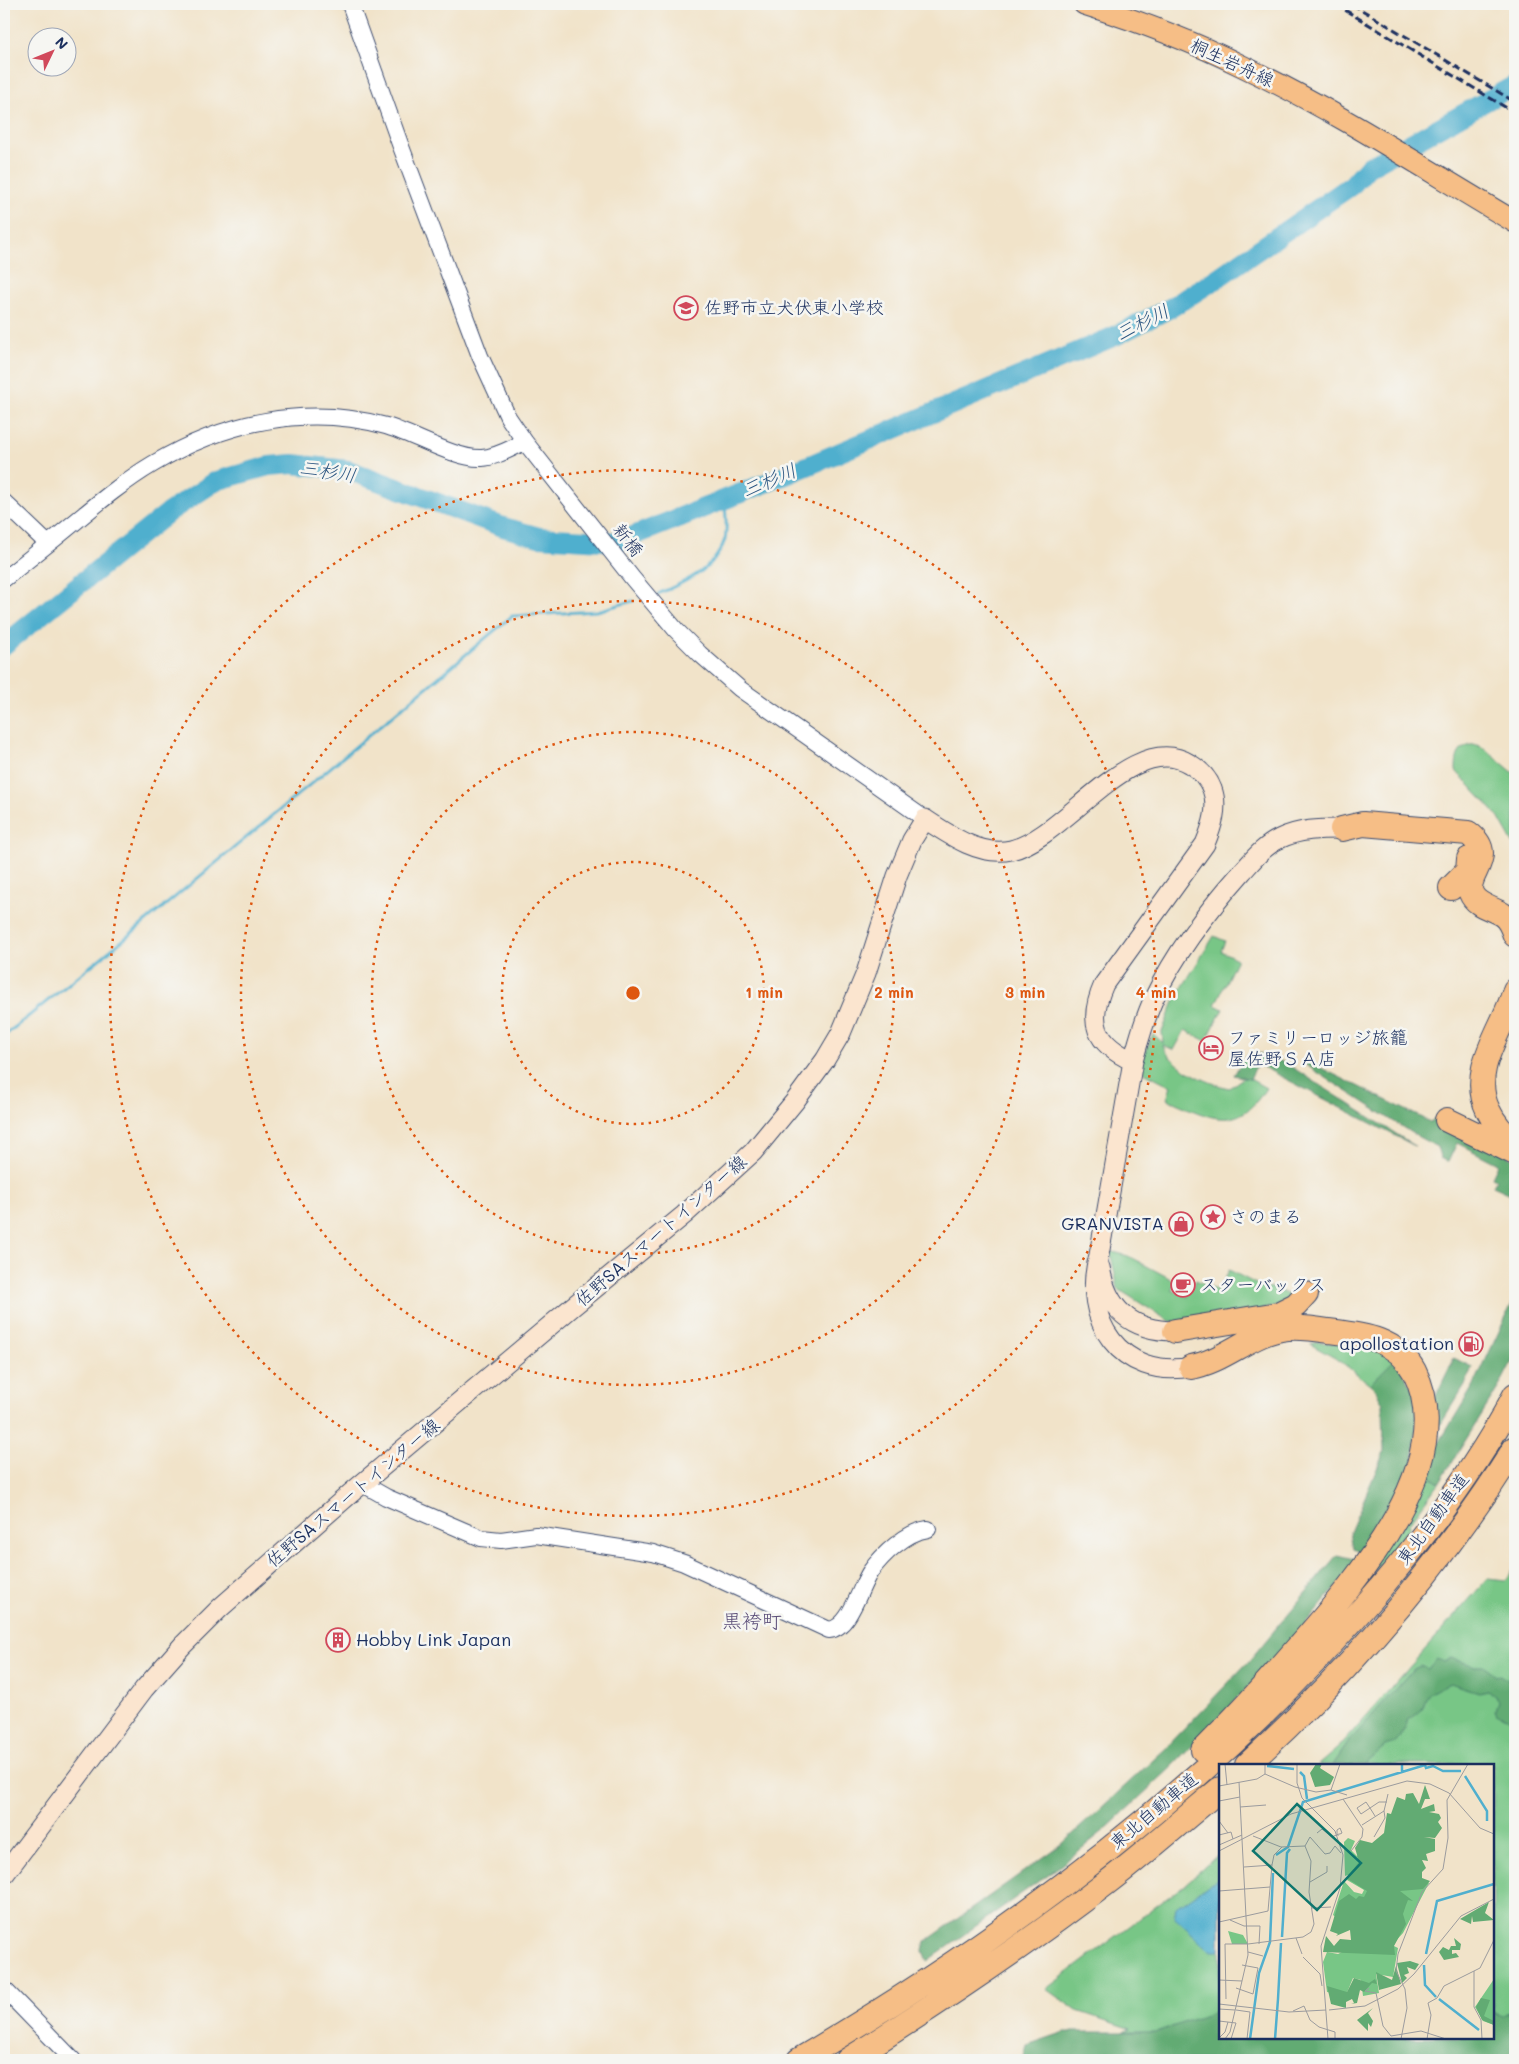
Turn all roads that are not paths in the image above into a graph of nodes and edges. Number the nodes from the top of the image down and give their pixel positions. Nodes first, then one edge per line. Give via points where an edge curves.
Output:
1 (350, 4) edge
2 (1084, 4) edge
3 (1515, 222) edge
4 (524, 442) junction
5 (4, 502) edge
6 (48, 544) junction
7 (4, 579) edge
8 (925, 819) junction
9 (1342, 829) junction
10 (1451, 888) dead end
11 (1515, 935) edge
12 (1515, 990) edge
13 (1133, 1061) junction
14 (1447, 1120) dead end
15 (1515, 1142) edge
16 (1515, 1153) edge
17 (1099, 1255) junction
18 (1306, 1294) dead end
19 (1175, 1331) joint
20 (1191, 1368) joint
21 (1515, 1395) edge
22 (1515, 1448) edge
23 (363, 1484) junction
24 (928, 1529) dead end
25 (1248, 1764) edge
26 (1219, 1790) edge
27 (1090, 1863) junction
28 (4, 1875) edge
29 (4, 1989) edge
30 (73, 2060) edge
31 (799, 2060) edge
32 (848, 2060) edge

1 - 4 street, 新橋 via 471,333 508,417
2 - 3 main road, 桐生岩舟線 via 1171,35 1243,66
4 - 6 street via 481,458 463,455 386,426 341,418 298,416 254,423 217,433 152,464
4 - 8 street, 新橋 via 633,579 700,654 740,689
5 - 6 street
6 - 7 street
8 - 13 main road via 980,849 1014,850 1035,841 1122,773 1150,758 1162,756 1185,761 1206,777 1215,801 1211,830 1104,984 1096,1007 1096,1028 1100,1036 1117,1054
8 - 23 main road, 佐野SAスマートインター線 via 897,876 866,973 841,1033 795,1101 753,1152 684,1215
9 - 10 highway via 1456,841 1467,850 1470,864 1464,876
9 - 11 highway via 1363,824 1468,833 1481,850 1471,886 1472,895 1478,902 1503,915
9 - 13 main road via 1306,830 1284,836 1260,853 1214,904 1155,996
12 - 15 highway via 1481,1080 1490,1117
13 - 17 main road
14 - 16 highway
17 - 19 main road via 1105,1288 1113,1305 1144,1327
17 - 20 main road via 1093,1273 1093,1294 1103,1328 1113,1342 1140,1364 1160,1369
18 - 19 highway via 1296,1305 1278,1314
20 - 27 highway via 1223,1356 1255,1338 1286,1328 1302,1327 1373,1337 1402,1354 1413,1370 1424,1402 1424,1438 1410,1492 1391,1529 1347,1591 1235,1718
21 - 27 highway, 東北自動車道 via 1475,1462 1426,1532 1325,1652 1284,1696 1221,1754 1142,1823
22 - 25 highway, 東北自動車道 via 1473,1514 1393,1615 1307,1708
23 - 24 street via 481,1538 501,1540 536,1535 653,1553 684,1563 829,1630 843,1623 870,1572 883,1557 908,1537
23 - 28 main road, 佐野SAスマートインター線 via 259,1573 182,1646 144,1689
26 - 32 highway, 東北自動車道 via 1109,1881 1021,1946
27 - 31 highway, 東北自動車道 via 1009,1925
29 - 30 street

